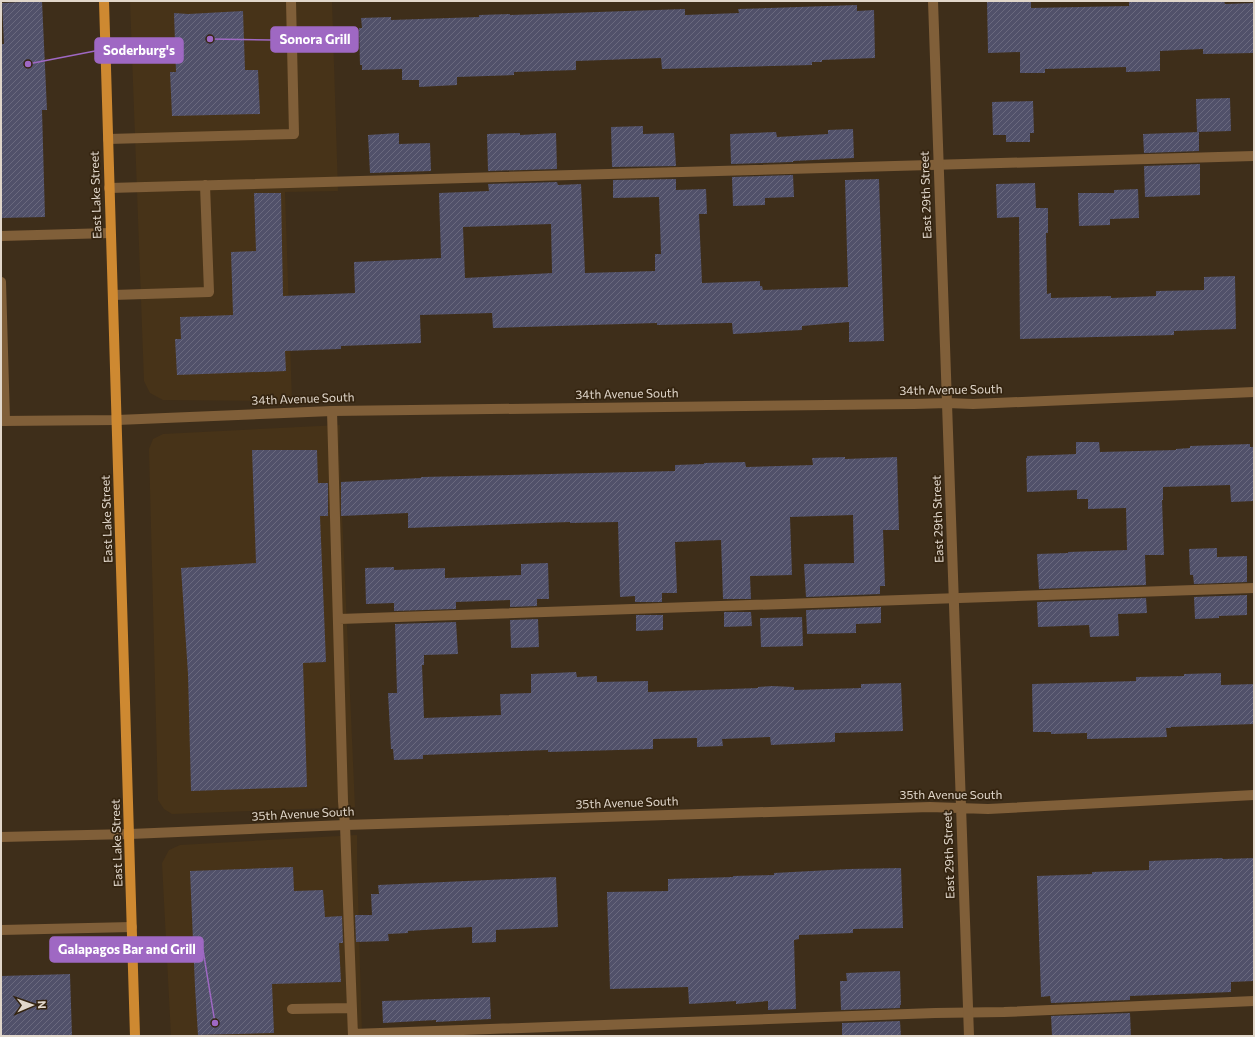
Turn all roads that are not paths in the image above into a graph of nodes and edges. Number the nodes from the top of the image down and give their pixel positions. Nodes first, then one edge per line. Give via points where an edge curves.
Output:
1 (104, 1) edge
2 (291, 1) edge
3 (933, 1) edge
4 (108, 139) junction
5 (1254, 156) edge
6 (938, 164) junction
7 (205, 185) junction
8 (109, 188) junction
9 (110, 233) junction
10 (1, 236) edge
11 (1, 282) edge
12 (113, 295) junction
13 (1254, 392) edge
14 (947, 403) junction
15 (332, 411) junction
16 (117, 420) junction
17 (3, 421) edge
18 (1254, 588) edge
19 (953, 598) junction
20 (339, 619) junction
21 (1254, 795) edge
22 (961, 807) junction
23 (345, 825) junction
24 (130, 834) junction
25 (1, 837) edge
26 (132, 927) junction
27 (1, 930) edge
28 (1254, 1001) edge
29 (352, 1008) junction
30 (292, 1009) dead end
31 (968, 1013) junction
32 (353, 1035) edge
33 (135, 1036) edge
34 (969, 1036) edge

1 - 4 main road, East Lake Street
2 - 4 street via 294,134
3 - 6 street, East 29th Street
4 - 8 main road, East Lake Street
5 - 6 street
6 - 7 street
6 - 14 street, East 29th Street
7 - 8 street
7 - 12 street via 209,292
8 - 9 main road, East Lake Street
9 - 10 street
9 - 12 main road, East Lake Street
11 - 17 street
12 - 16 main road, East Lake Street
13 - 14 street, 34th Avenue South
14 - 15 street, 34th Avenue South
14 - 19 street, East 29th Street
15 - 16 street, 34th Avenue South
15 - 20 street
16 - 17 street, 34th Avenue South
16 - 24 main road, East Lake Street
18 - 19 street
19 - 20 street
19 - 22 street, East 29th Street
20 - 23 street
21 - 22 street, 35th Avenue South via 988,809
22 - 23 street, 35th Avenue South
22 - 31 street, East 29th Street
23 - 24 street, 35th Avenue South
23 - 29 street
24 - 25 street, 35th Avenue South
24 - 26 main road, East Lake Street
26 - 27 street
26 - 33 main road, East Lake Street
28 - 31 street
29 - 30 street
29 - 32 street
31 - 32 street
31 - 34 street, East 29th Street

